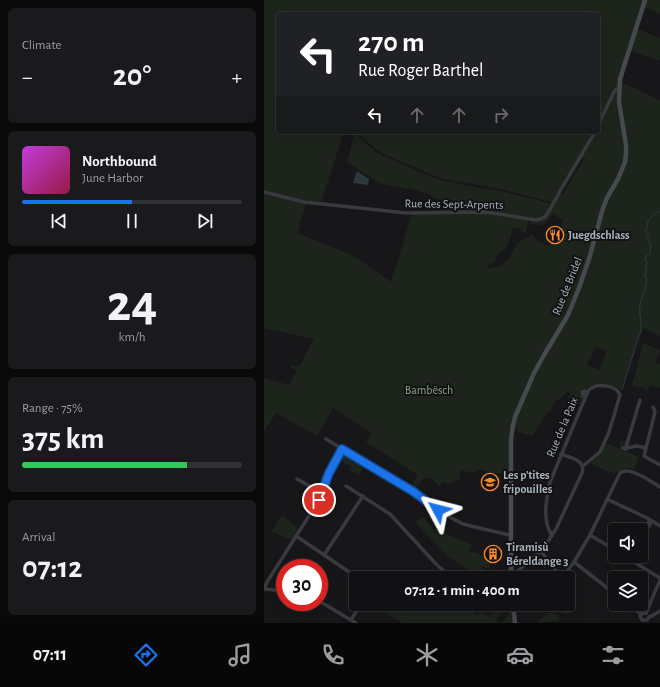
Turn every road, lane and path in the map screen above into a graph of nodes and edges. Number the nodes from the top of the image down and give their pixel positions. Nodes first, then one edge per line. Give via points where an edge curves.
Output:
1 (645, 0) edge
2 (619, 89) junction
3 (600, 121) edge
4 (594, 134) edge
5 (264, 192) edge
6 (640, 400) dead end
7 (653, 407) dead end
8 (326, 439) dead end
9 (646, 448) junction
10 (342, 449) junction
11 (561, 454) junction
12 (660, 464) edge
13 (583, 466) junction
14 (297, 479) dead end
15 (346, 486) dead end
16 (660, 487) edge
17 (322, 492) junction
18 (363, 496) junction
19 (607, 499) junction
20 (651, 520) junction
21 (648, 524) edge
22 (648, 525) edge
23 (660, 526) edge
24 (510, 535) junction
25 (590, 535) junction
26 (296, 536) junction
27 (552, 536) junction
28 (608, 546) edge
29 (541, 551) junction
30 (324, 555) junction
31 (574, 562) junction
32 (636, 563) edge
33 (444, 571) edge
34 (511, 571) edge
35 (518, 571) edge
36 (556, 571) edge
37 (567, 571) edge
38 (349, 572) edge
39 (660, 579) edge
40 (264, 589) edge
41 (608, 589) edge
42 (276, 590) edge
43 (328, 606) edge
44 (357, 611) edge
45 (514, 611) edge
46 (638, 611) edge
47 (660, 611) edge
48 (643, 615) junction
49 (649, 617) junction
50 (351, 620) junction
51 (645, 622) edge
52 (356, 623) edge
53 (515, 623) edge
54 (636, 623) edge

1 - 2 main road, Rue de Bridel via 623,68
2 - 3 street via 614,92
2 - 24 main road, Rue de Bridel via 626,145 623,170 603,208 585,272 568,316 534,373 513,425
4 - 5 street, Rue des Sept-Arpents via 545,217 536,220 486,212 406,213 304,202
6 - 9 street via 624,448
7 - 9 street via 655,412
8 - 10 street
9 - 12 street via 644,456
10 - 17 street
10 - 24 street via 463,524
11 - 13 street via 579,461
11 - 13 street, Rue de la Paix via 589,388 601,385 618,390 620,395 613,420 600,452
11 - 27 street, Rue de la Paix via 546,501 546,523
13 - 27 street
14 - 17 street
15 - 18 street
16 - 19 street via 638,474 626,471 620,473
17 - 26 street
18 - 30 street
18 - 33 street via 390,514
19 - 20 street
19 - 25 street
20 - 21 street
20 - 22 street
20 - 23 street
24 - 34 main road, Rue de Bridel
25 - 28 street
25 - 31 street
26 - 30 street
26 - 40 street
27 - 29 street
29 - 35 street
29 - 36 street
30 - 38 street
31 - 37 street
31 - 41 street
32 - 39 street
39 - 48 street
40 - 42 street
43 - 50 street
44 - 50 street
45 - 53 main road
46 - 48 street
47 - 49 street
48 - 49 street via 648,614
48 - 51 street via 642,620
48 - 54 street
49 - 51 street
50 - 52 street

